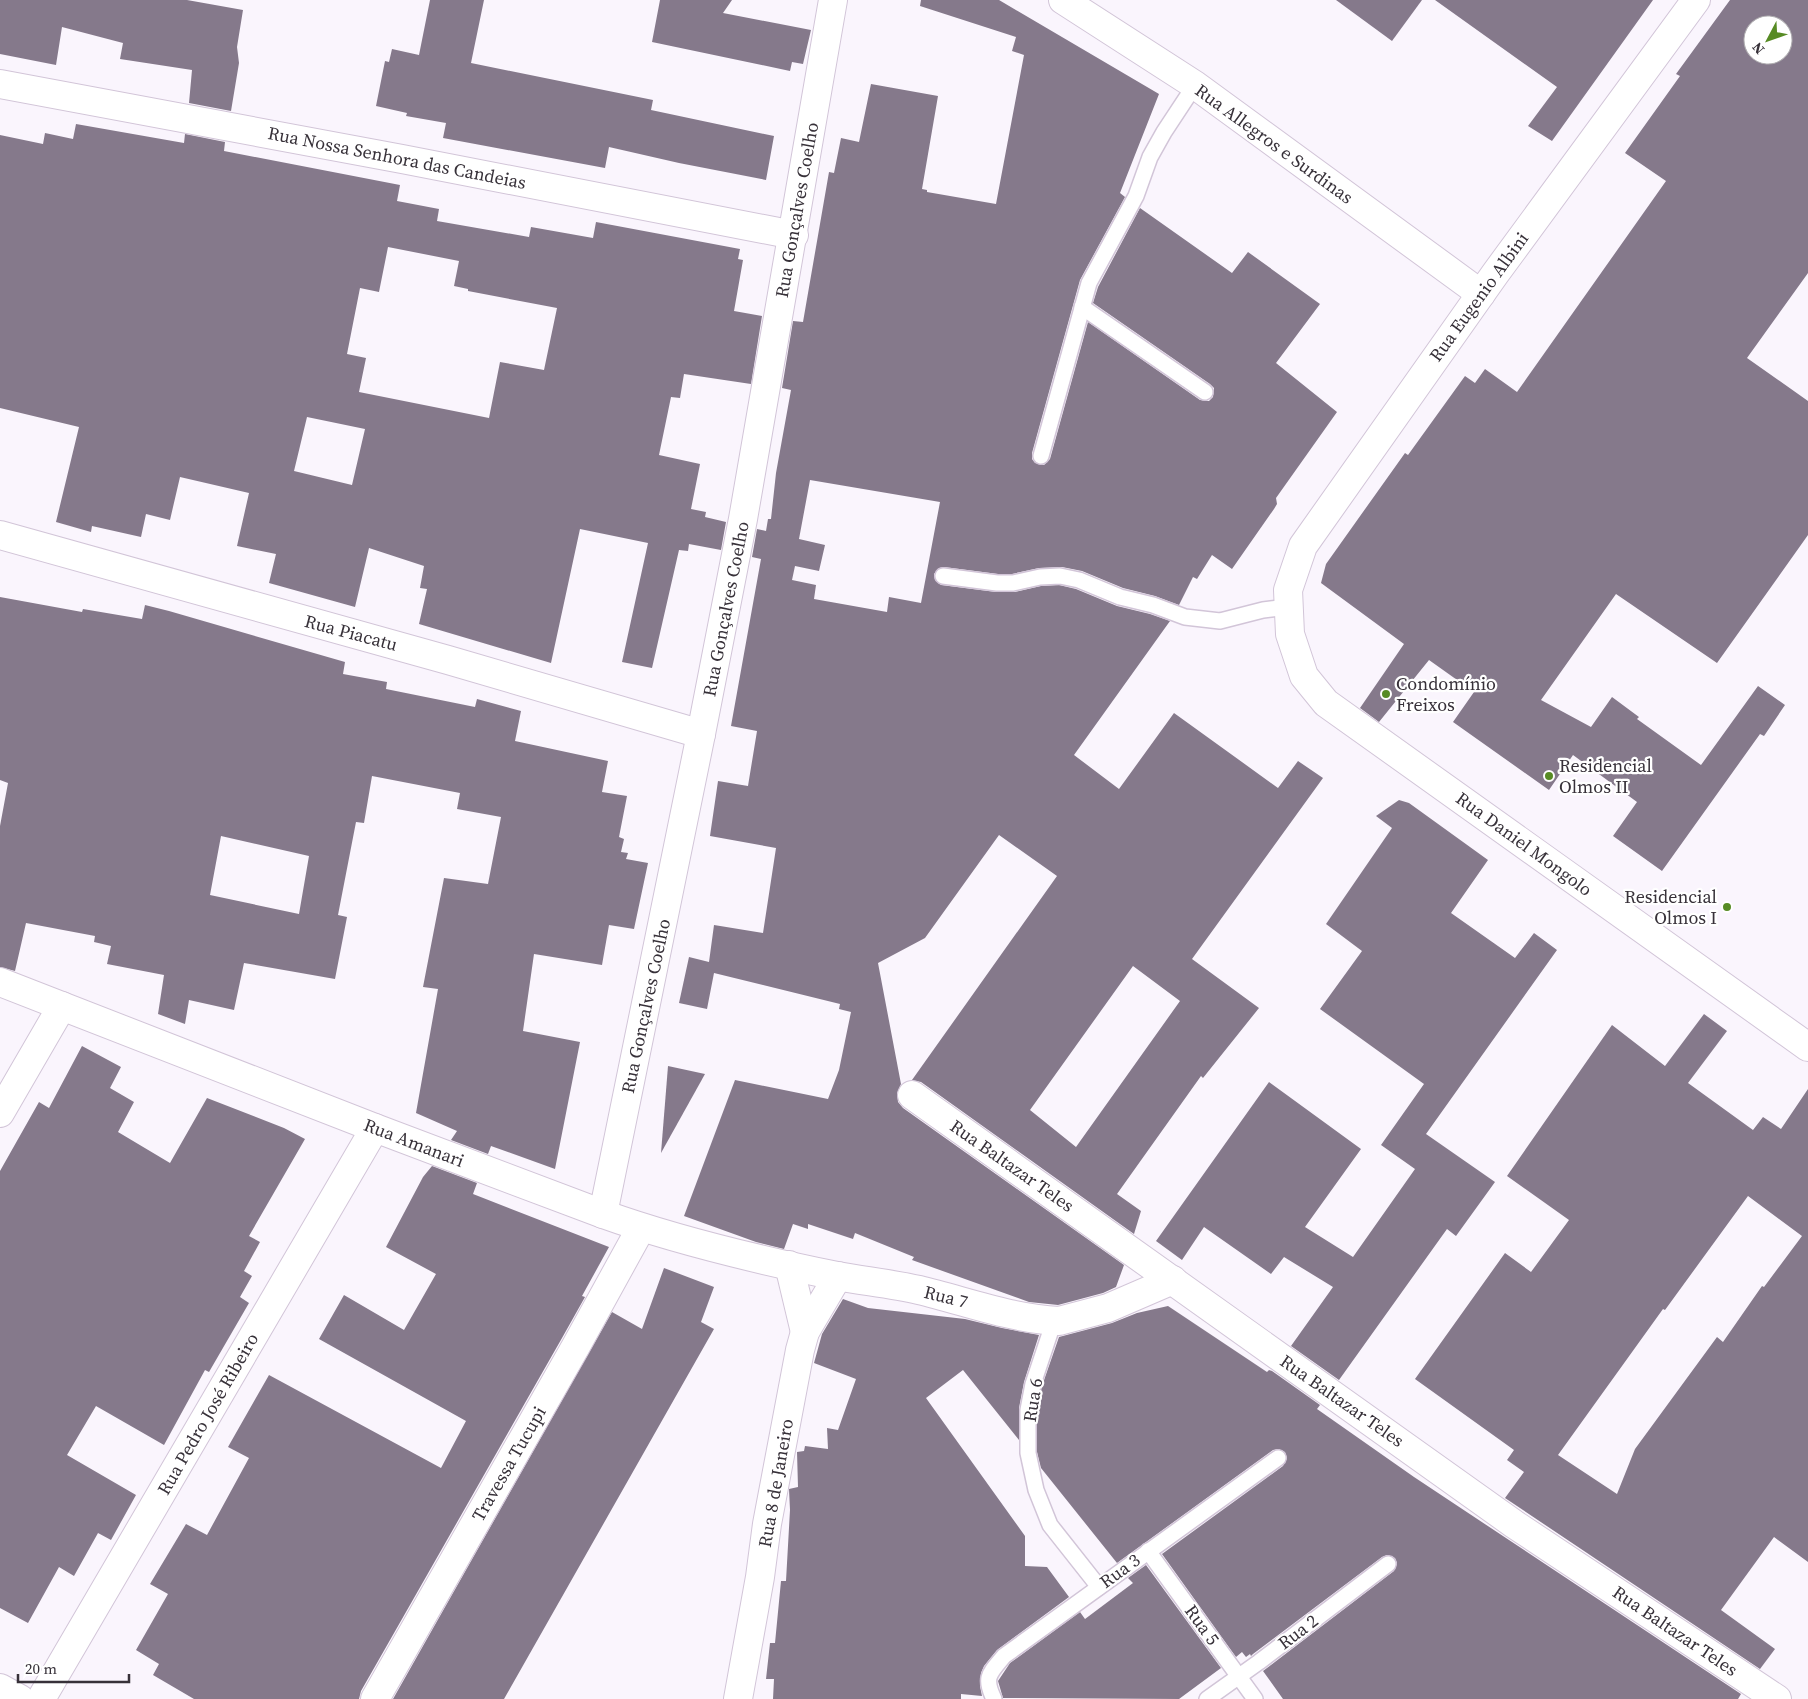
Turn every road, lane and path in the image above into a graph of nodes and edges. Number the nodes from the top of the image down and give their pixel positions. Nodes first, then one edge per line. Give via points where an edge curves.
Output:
1 (833, 0) edge
2 (1063, 0) edge
3 (1696, 0) edge
4 (0, 84) edge
5 (1195, 85) junction
6 (794, 235) junction
7 (1481, 294) junction
8 (1082, 307) junction
9 (1205, 392) dead end
10 (1041, 456) dead end
11 (0, 535) edge
12 (943, 576) dead end
13 (1288, 607) junction
14 (701, 734) junction
15 (0, 982) edge
16 (62, 1006) junction
17 (1808, 1047) edge
18 (912, 1095) dead end
19 (0, 1113) edge
20 (375, 1128) junction
21 (603, 1214) junction
22 (641, 1228) junction
23 (789, 1266) junction
24 (838, 1276) junction
25 (1172, 1280) junction
26 (1054, 1321) junction
27 (805, 1332) junction
28 (1278, 1458) dead end
29 (1148, 1551) junction
30 (1388, 1564) dead end
31 (1099, 1587) junction
32 (1238, 1676) junction
33 (0, 1688) edge
34 (20, 1699) edge
35 (41, 1699) edge
36 (375, 1699) edge
37 (738, 1699) edge
38 (994, 1699) edge
39 (1207, 1699) edge
40 (1254, 1699) edge
41 (1777, 1699) edge

1 - 6 street, Rua Gonçalves Coelho
2 - 5 street, Rua Allegros e Surdinas
3 - 7 street, Rua Eugenio Albini
4 - 6 street, Rua Nossa Senhora das Candeias
5 - 7 street, Rua Allegros e Surdinas
5 - 8 lane via 1150,157 1136,196 1089,284
6 - 14 street, Rua Gonçalves Coelho
7 - 13 street, Rua Eugenio Albini via 1303,546 1288,590
8 - 9 lane
8 - 10 lane
11 - 14 street, Rua Piacatu
12 - 13 lane via 1013,583 1060,576 1185,617 1220,621
13 - 17 street, Rua Daniel Mongolo via 1290,634 1304,676 1326,703
14 - 21 street, Rua Gonçalves Coelho
15 - 16 street, Rua Amanari
16 - 19 street
16 - 20 street, Rua Amanari
18 - 25 street, Rua Baltazar Teles
20 - 21 street, Rua Amanari
20 - 35 street, Rua Pedro José Ribeiro
21 - 22 street, Rua Amanari
22 - 23 street, Rua Amanari
22 - 36 street, Travessa Tucupi
23 - 24 street, Rua Amanari
23 - 27 street
24 - 26 street, Rua 7 via 918,1290 1026,1318
24 - 27 street, Rua 8 de Janeiro
25 - 26 street via 1108,1308
25 - 41 street, Rua Baltazar Teles via 1514,1524
26 - 31 lane, Rua 6 via 1028,1410 1028,1452 1036,1490 1050,1525
27 - 37 street, Rua 8 de Janeiro via 766,1524
28 - 29 lane, Rua 3
29 - 31 lane, Rua 3
29 - 32 lane, Rua 5
30 - 32 lane, Rua 2
31 - 38 lane, Rua 3 via 1004,1656 989,1674 988,1688
32 - 39 lane, Rua 2
32 - 40 lane, Rua 5
33 - 34 street

